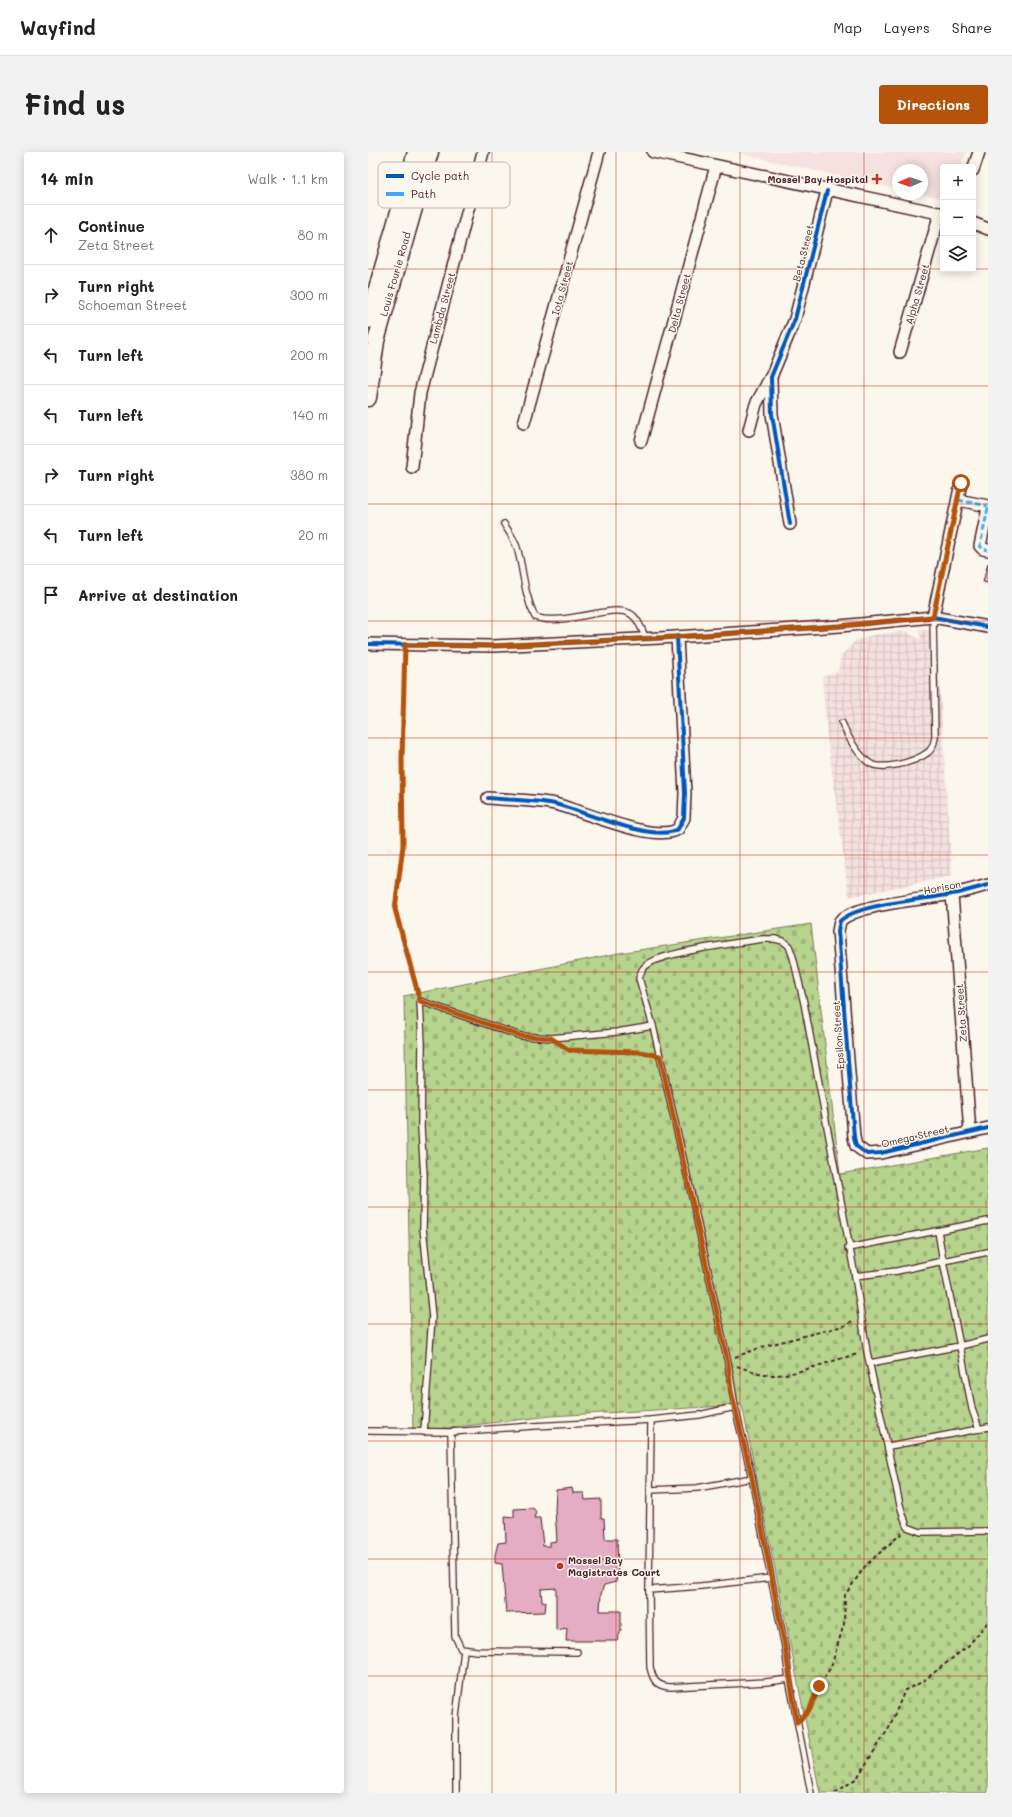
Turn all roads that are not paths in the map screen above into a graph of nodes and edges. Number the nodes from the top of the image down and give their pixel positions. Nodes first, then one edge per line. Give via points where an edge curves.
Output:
1 (416, 152) edge
2 (430, 152) edge
3 (483, 152) edge
4 (599, 152) edge
5 (653, 152) edge
6 (980, 152) edge
7 (688, 156) edge
8 (413, 162) edge
9 (427, 162) edge
10 (480, 162) edge
11 (975, 164) edge
12 (716, 166) junction
13 (827, 190) junction
14 (400, 208) edge
15 (414, 208) edge
16 (468, 208) edge
17 (940, 214) edge
18 (940, 221) edge
19 (976, 224) edge
20 (988, 228) edge
21 (368, 320) edge
22 (900, 352) dead end
23 (770, 377) junction
24 (368, 398) edge
25 (524, 423) dead end
26 (750, 430) dead end
27 (641, 441) dead end
28 (412, 467) dead end
29 (961, 483) dead end
30 (958, 500) junction
31 (988, 507) edge
32 (504, 524) dead end
33 (790, 524) dead end
34 (988, 550) edge
35 (933, 617) junction
36 (988, 627) edge
37 (677, 637) junction
38 (646, 638) junction
39 (368, 644) edge
40 (842, 724) dead end
41 (488, 798) dead end
42 (988, 885) edge
43 (952, 894) junction
44 (838, 931) joint
45 (653, 1026) junction
46 (988, 1128) edge
47 (970, 1132) junction
48 (854, 1137) joint
49 (988, 1221) edge
50 (938, 1231) junction
51 (848, 1248) junction
52 (988, 1252) edge
53 (943, 1261) junction
54 (855, 1276) junction
55 (988, 1339) edge
56 (960, 1346) junction
57 (870, 1363) junction
58 (735, 1407) junction
59 (651, 1420) junction
60 (988, 1427) edge
61 (979, 1429) junction
62 (368, 1431) edge
63 (424, 1432) junction
64 (451, 1432) junction
65 (889, 1446) junction
66 (752, 1478) junction
67 (650, 1490) junction
68 (988, 1531) edge
69 (770, 1578) junction
70 (649, 1590) junction
71 (464, 1650) junction
72 (577, 1652) dead end
73 (789, 1680) junction
74 (456, 1793) edge
75 (811, 1793) edge

1 - 8 main road, Louis Fourie Road
2 - 9 main road, Louis Fourie Road
3 - 10 street, Lambda Street
4 - 25 street, Iota Street
5 - 7 street
6 - 11 street
7 - 12 street
12 - 13 street
12 - 27 street, Delta Street
13 - 17 street
13 - 23 street, Beta Street via 795,319
14 - 21 main road, Louis Fourie Road
15 - 24 main road, Louis Fourie Road via 376,341
16 - 28 street, Lambda Street via 420,394
18 - 22 street, Alpha Street
19 - 20 street
23 - 26 street, Beta Street via 756,404
23 - 33 street via 772,414
29 - 30 street
30 - 31 street
30 - 35 street
31 - 34 street via 980,546
32 - 38 lane via 518,551 526,594 535,617 570,619 620,610 636,618
35 - 36 street
35 - 37 street
35 - 40 lane via 936,737 928,753 913,761 886,767 869,763 851,743
37 - 38 street
37 - 41 street via 685,793 684,818 678,829 662,832 642,830 555,804
38 - 39 street via 493,646
42 - 43 street, Horison
43 - 44 street, Horison via 852,913 840,921
43 - 47 street, Zeta Street
44 - 48 street, Epsilon Street
45 - 51 lane via 640,978 641,971 648,964 666,956 762,939 783,941 789,946 804,1004
45 - 58 lane via 728,1363
45 - 63 lane via 551,1038 521,1036 420,1001 423,1228 432,1317
46 - 47 street, Omega Street
47 - 48 street, Omega Street via 867,1154 856,1146
49 - 50 lane
50 - 51 lane
50 - 53 lane
51 - 54 lane
52 - 53 lane
53 - 54 lane via 897,1271
53 - 56 lane
54 - 57 lane
55 - 56 lane
56 - 57 lane
56 - 61 lane via 972,1409
57 - 65 lane
58 - 59 lane via 699,1416
58 - 66 lane
59 - 64 lane
59 - 67 lane
60 - 61 lane
61 - 65 lane
62 - 63 lane
63 - 64 lane
64 - 71 lane via 455,1636
65 - 68 lane via 900,1505 907,1527 921,1532
66 - 67 lane via 697,1488
66 - 69 lane
67 - 70 lane
69 - 70 lane
69 - 73 lane via 785,1647
70 - 73 lane via 650,1667 656,1683 670,1687
71 - 72 lane
71 - 74 lane via 456,1717
73 - 75 lane

